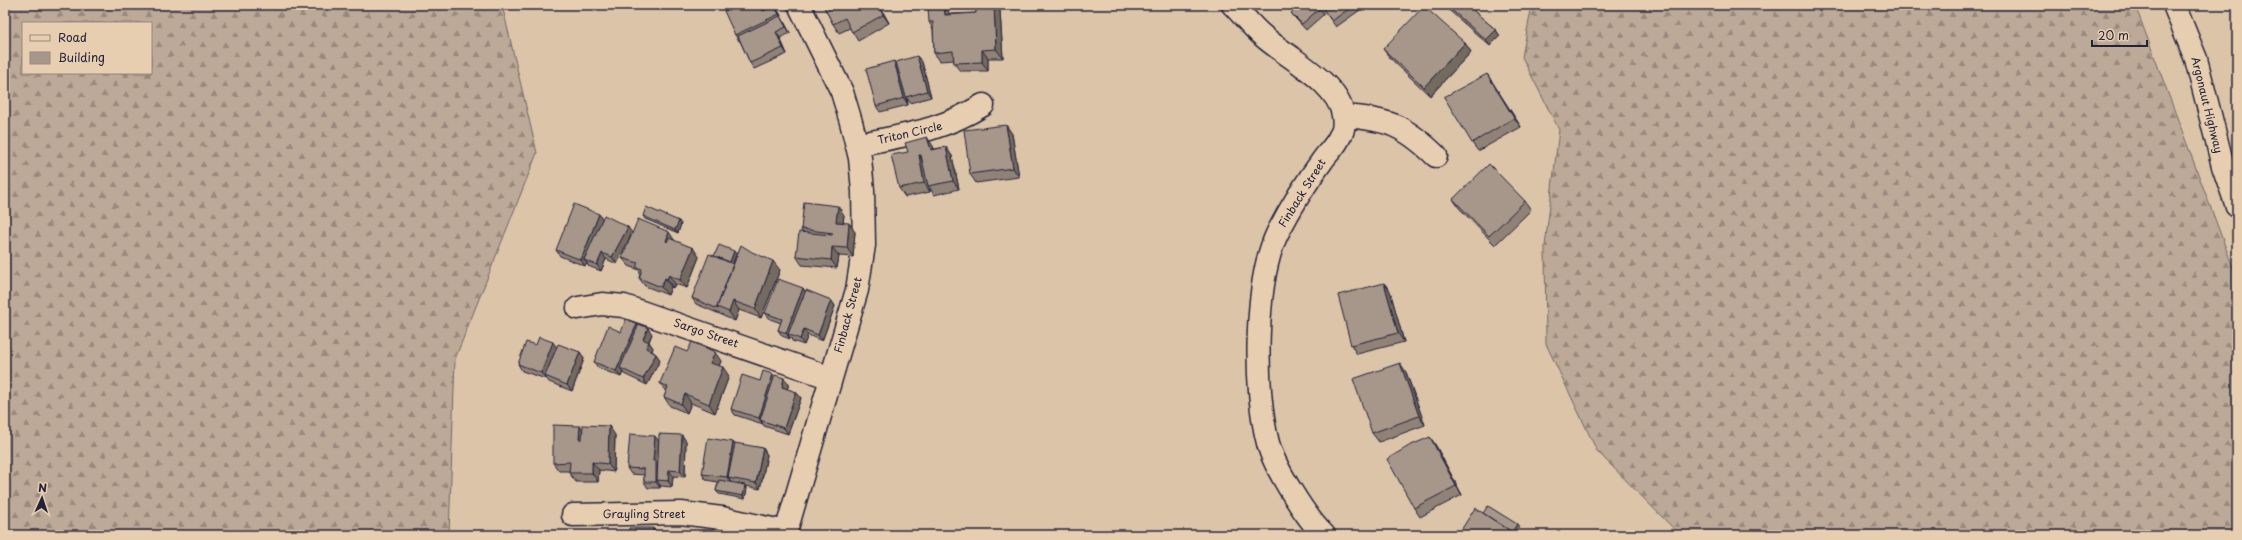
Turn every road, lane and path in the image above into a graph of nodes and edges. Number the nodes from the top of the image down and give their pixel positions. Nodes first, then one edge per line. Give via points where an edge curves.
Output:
1 (798, 5) edge
2 (1233, 5) edge
3 (2174, 5) edge
4 (983, 105) dead end
5 (1344, 116) junction
6 (856, 145) junction
7 (1436, 156) dead end
8 (2237, 206) edge
9 (578, 308) dead end
10 (831, 378) junction
11 (573, 515) dead end
12 (785, 534) edge
13 (1324, 535) edge

1 - 6 street, Finback Street via 842,92
2 - 5 street via 1263,36 1326,86 1341,105
3 - 8 street, Argonaut Highway via 2196,58 2223,166
4 - 6 street, Triton Circle via 939,127
5 - 7 street via 1374,118 1393,124 1420,141
5 - 13 street, Finback Street via 1341,135 1298,196 1277,234 1264,274 1259,340 1259,394 1268,444 1292,494
6 - 10 street, Finback Street via 863,191 864,245 857,290
9 - 10 street, Sargo Street via 602,304 630,308
10 - 12 street, Finback Street
11 - 12 street, Grayling Street via 681,513 722,518

